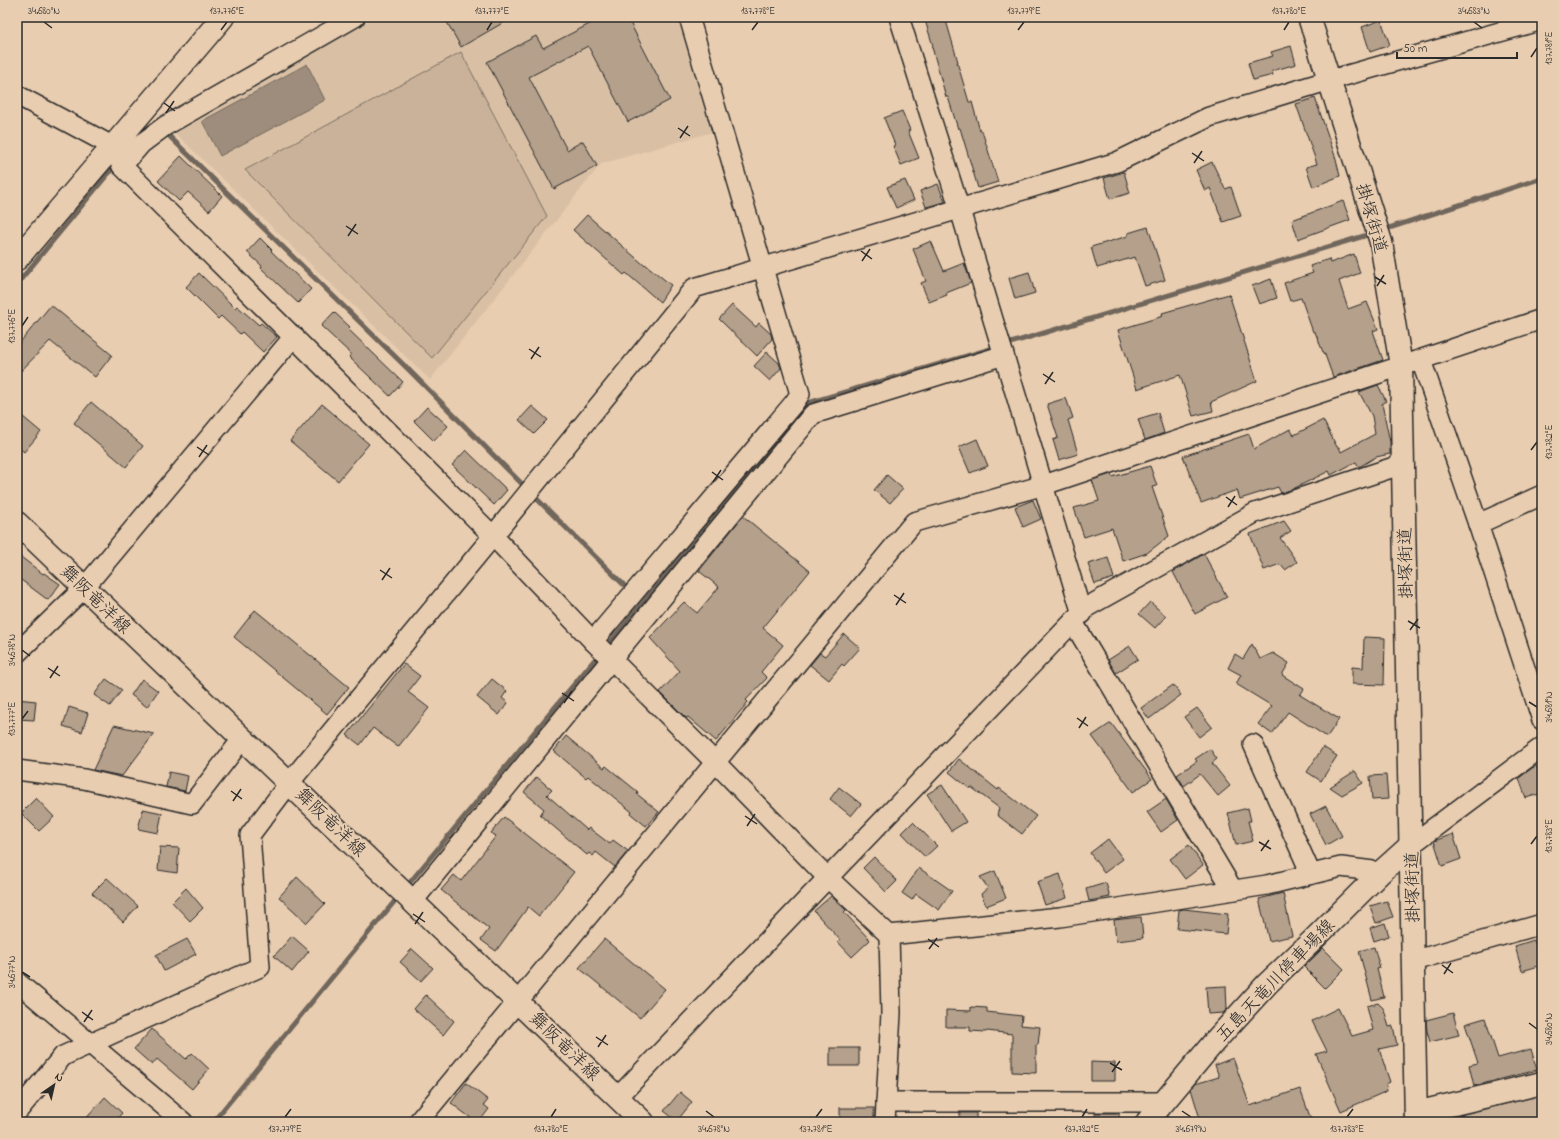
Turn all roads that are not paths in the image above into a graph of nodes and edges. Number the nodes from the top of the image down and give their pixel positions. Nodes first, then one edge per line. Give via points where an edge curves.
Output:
1 (223, 17) edge
2 (355, 17) edge
3 (689, 17) edge
4 (899, 17) edge
5 (1309, 17) edge
6 (1542, 20) edge
7 (1330, 80) junction
8 (17, 96) edge
9 (112, 146) junction
10 (122, 166) junction
11 (960, 210) junction
12 (17, 258) edge
13 (763, 268) junction
14 (1542, 319) edge
15 (294, 336) junction
16 (1002, 350) junction
17 (1411, 363) junction
18 (1403, 464) junction
19 (1044, 485) junction
20 (1542, 496) edge
21 (17, 523) edge
22 (1478, 524) junction
23 (493, 536) junction
24 (84, 588) junction
25 (1078, 618) junction
26 (593, 641) junction
27 (17, 653) edge
28 (612, 660) junction
29 (1542, 720) edge
30 (243, 738) junction
31 (1252, 744) dead end
32 (1542, 747) edge
33 (715, 762) junction
34 (17, 770) edge
35 (290, 782) junction
36 (1411, 845) junction
37 (1381, 872) junction
38 (1311, 874) junction
39 (828, 878) junction
40 (1233, 890) junction
41 (415, 902) junction
42 (1542, 924) edge
43 (888, 935) junction
44 (1413, 961) junction
45 (17, 982) edge
46 (518, 1002) junction
47 (91, 1044) junction
48 (1542, 1083) edge
49 (618, 1097) junction
50 (886, 1102) junction
51 (17, 1112) edge
52 (1157, 1114) edge
53 (1416, 1117) edge
54 (183, 1122) edge
55 (418, 1122) edge
56 (643, 1122) edge
57 (884, 1122) edge

1 - 9 main road
2 - 10 street via 165,126 140,144
3 - 13 street
4 - 11 street
5 - 7 main road, 掛塚街道
6 - 7 street
7 - 11 street via 1209,117 1117,162
7 - 17 main road, 掛塚街道 via 1378,233
8 - 9 street
9 - 10 street
9 - 12 main road
10 - 15 street
11 - 13 street
11 - 16 street
13 - 23 street via 694,288
13 - 26 street via 800,394
14 - 17 street
15 - 23 street
15 - 24 street
16 - 19 street
16 - 28 street via 813,414
17 - 18 main road, 掛塚街道
17 - 19 street
17 - 22 street
18 - 25 street via 1255,513 1087,607
18 - 36 main road, 掛塚街道
19 - 25 street
19 - 33 street via 914,522
20 - 22 street
21 - 24 main road, 舞阪竜洋線
22 - 29 street
23 - 26 street
23 - 35 street
24 - 27 street
24 - 30 main road, 舞阪竜洋線
25 - 39 street
25 - 40 street
26 - 28 street
28 - 33 street
28 - 41 street
30 - 34 street via 192,804 84,779
30 - 35 main road, 舞阪竜洋線
31 - 38 street
32 - 36 street
33 - 39 street
33 - 46 street
35 - 41 main road, 舞阪竜洋線
35 - 47 street via 250,835 260,967
36 - 37 main road, 五島天竜川停車場線
36 - 44 main road, 掛塚街道
37 - 38 street via 1341,867
37 - 52 main road, 五島天竜川停車場線 via 1267,984 1215,1041
38 - 40 street
39 - 43 street
39 - 49 street
40 - 43 street via 1060,917
41 - 46 main road, 舞阪竜洋線
42 - 44 street
43 - 50 street via 891,1012
44 - 53 main road, 掛塚街道
45 - 47 street
46 - 49 main road, 舞阪竜洋線
46 - 55 street
47 - 51 street via 63,1056
47 - 54 street
48 - 53 main road
49 - 56 main road, 舞阪竜洋線
50 - 52 street
50 - 57 street

